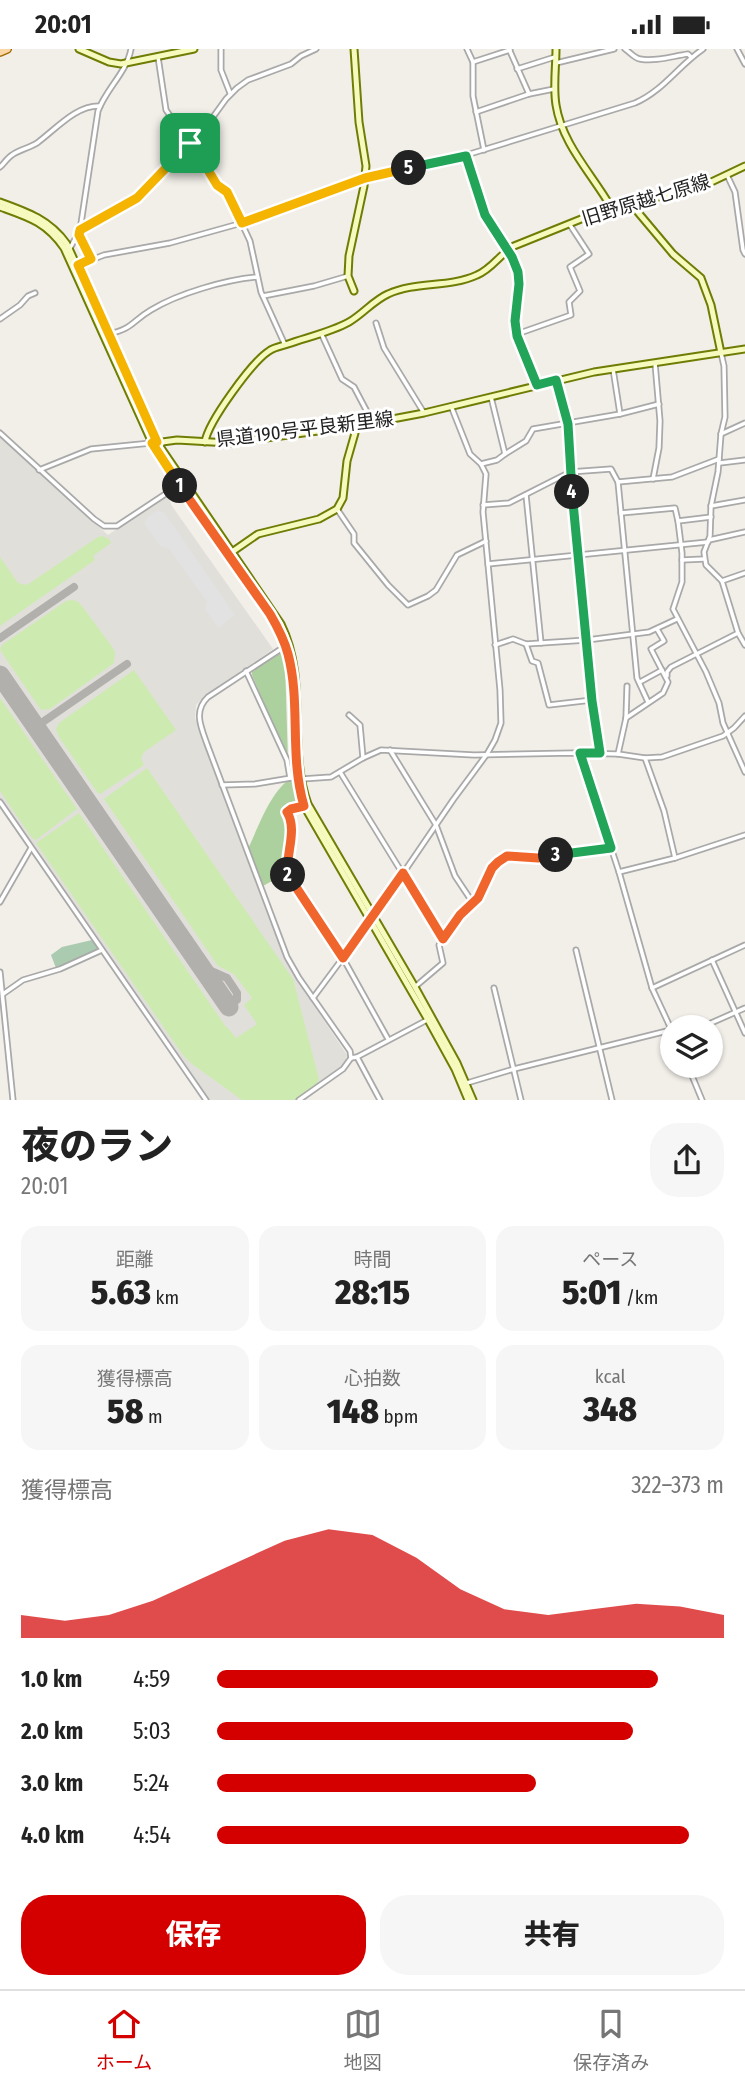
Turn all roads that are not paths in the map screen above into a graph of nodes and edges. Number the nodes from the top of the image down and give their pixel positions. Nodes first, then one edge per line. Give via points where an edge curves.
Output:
1 (7, 49) edge
2 (79, 49) edge
3 (131, 49) edge
4 (194, 49) edge
5 (221, 49) edge
6 (314, 49) edge
7 (354, 49) edge
8 (467, 49) edge
9 (509, 49) edge
10 (556, 49) edge
11 (614, 49) edge
12 (625, 49) edge
13 (703, 49) edge
14 (737, 49) edge
15 (0, 52) edge
16 (158, 57) junction
17 (691, 57) junction
18 (556, 60) junction
19 (473, 62) junction
20 (127, 63) junction
21 (745, 64) edge
22 (517, 69) junction
23 (554, 89) junction
24 (230, 93) junction
25 (529, 94) junction
26 (100, 106) junction
27 (476, 112) junction
28 (562, 125) junction
29 (190, 143) junction
30 (484, 150) junction
31 (466, 156) junction
32 (745, 166) edge
33 (0, 167) edge
34 (727, 174) junction
35 (365, 178) junction
36 (631, 204) junction
37 (0, 205) edge
38 (611, 207) junction
39 (242, 223) junction
40 (570, 225) junction
41 (80, 232) junction
42 (507, 250) junction
43 (68, 251) junction
44 (745, 254) edge
45 (91, 259) junction
46 (78, 265) junction
47 (257, 277) junction
48 (348, 277) junction
49 (354, 291) dead end
50 (35, 293) dead end
51 (264, 296) junction
52 (0, 319) edge
53 (376, 323) dead end
54 (321, 333) junction
55 (108, 334) junction
56 (517, 334) junction
57 (285, 345) junction
58 (745, 349) edge
59 (721, 353) junction
60 (655, 363) junction
61 (613, 369) junction
62 (556, 380) junction
63 (537, 385) junction
64 (491, 396) junction
65 (659, 404) junction
66 (451, 406) junction
67 (424, 412) junction
68 (620, 414) junction
69 (373, 423) junction
70 (745, 423) edge
71 (568, 424) junction
72 (355, 426) junction
73 (0, 433) edge
74 (721, 434) junction
75 (205, 442) junction
76 (154, 443) junction
77 (505, 454) junction
78 (745, 460) edge
79 (720, 461) junction
80 (481, 464) junction
81 (39, 470) junction
82 (570, 472) junction
83 (653, 478) junction
84 (618, 482) junction
85 (179, 485) junction
86 (526, 494) junction
87 (745, 500) edge
88 (482, 505) junction
89 (711, 506) junction
90 (337, 509) junction
91 (621, 513) junction
92 (711, 517) junction
93 (678, 521) junction
94 (745, 532) edge
95 (486, 541) junction
96 (708, 541) junction
97 (681, 544) junction
98 (624, 550) junction
99 (232, 552) junction
100 (578, 555) junction
101 (705, 559) junction
102 (533, 560) junction
103 (682, 561) junction
104 (488, 564) junction
105 (745, 573) edge
106 (722, 581) junction
107 (677, 619) junction
108 (657, 629) junction
109 (632, 633) junction
110 (741, 635) edge
111 (587, 640) junction
112 (541, 643) junction
113 (495, 645) junction
114 (526, 645) junction
115 (745, 645) edge
116 (286, 646) junction
117 (697, 654) junction
118 (662, 670) junction
119 (246, 671) junction
120 (668, 682) junction
121 (639, 683) junction
122 (627, 685) dead end
123 (592, 701) junction
124 (648, 702) junction
125 (349, 715) dead end
126 (745, 716) edge
127 (626, 718) junction
128 (728, 733) junction
129 (390, 750) junction
130 (580, 753) junction
131 (600, 753) junction
132 (487, 754) junction
133 (618, 754) junction
134 (363, 758) junction
135 (645, 758) junction
136 (340, 772) junction
137 (745, 772) edge
138 (296, 778) junction
139 (222, 785) junction
140 (0, 802) edge
141 (304, 806) junction
142 (3, 811) edge
143 (436, 825) junction
144 (745, 835) edge
145 (31, 848) junction
146 (611, 848) junction
147 (675, 858) junction
148 (619, 872) junction
149 (403, 873) junction
150 (0, 902) edge
151 (473, 903) junction
152 (373, 918) junction
153 (443, 939) junction
154 (745, 945) edge
155 (102, 950) junction
156 (576, 950) dead end
157 (343, 958) junction
158 (712, 960) junction
159 (0, 972) edge
160 (415, 987) junction
161 (494, 988) dead end
162 (652, 988) junction
163 (3, 994) junction
164 (313, 998) junction
165 (2, 1001) edge
166 (745, 1008) edge
167 (735, 1012) junction
168 (665, 1015) edge
169 (723, 1017) edge
170 (430, 1019) junction
171 (745, 1033) edge
172 (660, 1034) edge
173 (388, 1039) junction
174 (599, 1047) junction
175 (357, 1057) junction
176 (351, 1058) junction
177 (514, 1069) junction
178 (693, 1078) edge
179 (467, 1083) junction
180 (13, 1100) edge
181 (206, 1100) edge
182 (299, 1100) edge
183 (380, 1100) edge
184 (471, 1100) edge
185 (521, 1100) edge
186 (612, 1100) edge
187 (702, 1100) edge

1 - 15 main road
2 - 20 main road via 108,62
3 - 20 street
4 - 16 main road
5 - 24 street via 221,70
6 - 24 street
7 - 35 main road
8 - 19 street
9 - 19 street
9 - 22 street
10 - 18 main road
11 - 18 street
12 - 17 street via 641,59
13 - 17 street
14 - 21 street
16 - 20 main road
16 - 29 street via 166,110
17 - 28 street via 646,98
18 - 22 street
18 - 23 main road
19 - 27 street
20 - 26 street
22 - 25 street
23 - 25 street
23 - 28 main road
24 - 29 street via 209,125
25 - 27 street
26 - 33 street via 87,107
26 - 41 street
27 - 30 street
28 - 30 street
28 - 38 main road
29 - 39 street via 217,185 227,192
29 - 41 street via 137,198
30 - 31 street
31 - 35 street
31 - 42 street via 485,215
32 - 34 main road, 旧野原越七原線
34 - 36 main road, 旧野原越七原線 via 705,185
34 - 44 street via 735,192
35 - 39 street
35 - 48 main road
36 - 38 main road, 旧野原越七原線
36 - 59 main road via 673,254 701,278
37 - 43 main road via 44,220 61,236
38 - 40 main road, 旧野原越七原線
39 - 45 street
39 - 47 street
40 - 42 main road, 旧野原越七原線
40 - 56 street via 589,254 570,267 580,291 569,302 571,316
41 - 43 street
41 - 45 street
42 - 54 main road, 旧野原越七原線 via 476,276 387,294 348,322
42 - 56 street via 519,278
43 - 46 main road
43 - 76 main road
45 - 46 street
46 - 55 main road
47 - 51 street
47 - 55 street via 196,291 151,310 124,331
48 - 49 main road
48 - 51 street
50 - 52 street
51 - 57 street
53 - 67 street via 384,348
54 - 57 main road, 旧野原越七原線
54 - 69 street via 342,379 354,387
55 - 76 main road
56 - 63 street
57 - 75 main road, 旧野原越七原線 via 257,361 213,420
58 - 59 main road, 県道190号平良新里線
59 - 60 main road, 県道190号平良新里線
59 - 74 street via 726,405
60 - 61 main road, 県道190号平良新里線
60 - 65 street
61 - 62 main road, 県道190号平良新里線
61 - 68 street
62 - 63 main road, 県道190号平良新里線
62 - 71 street
63 - 64 main road, 県道190号平良新里線
64 - 66 main road, 県道190号平良新里線
64 - 77 street
65 - 68 street
65 - 83 street via 659,448
66 - 67 main road, 県道190号平良新里線
66 - 80 street via 470,454
67 - 69 main road, 県道190号平良新里線
68 - 71 street
69 - 72 main road, 県道190号平良新里線
70 - 74 street
71 - 77 street via 533,429 526,441
71 - 82 street
72 - 75 main road, 県道190号平良新里線 via 239,442
72 - 90 main road via 343,498
73 - 81 street
74 - 79 street
75 - 76 main road, 県道190号平良新里線
76 - 81 street via 91,449
76 - 85 main road
76 - 99 main road
77 - 80 street
78 - 79 street
79 - 83 street via 672,477
79 - 89 street
80 - 88 street via 486,474
81 - 85 street via 109,527 126,521
82 - 84 street via 611,469
82 - 86 street
82 - 100 street
83 - 84 street
84 - 91 street
85 - 116 main road via 270,614
86 - 88 street via 509,503
86 - 102 street
87 - 89 street
88 - 95 street
89 - 92 street
90 - 95 street via 354,534 354,543 408,605 436,590 457,555
90 - 99 main road via 319,519 258,534
91 - 93 street via 675,508
91 - 98 street
92 - 93 street
92 - 96 street
93 - 97 street
94 - 96 street
95 - 104 street
96 - 97 street
96 - 101 street
97 - 98 street
97 - 103 street
98 - 100 street
98 - 109 street
99 - 138 main road via 281,624 292,652
100 - 102 street
100 - 111 street
101 - 103 street
101 - 106 street
102 - 104 street
102 - 112 street
103 - 107 street via 682,582 673,609
104 - 113 street
105 - 106 street
106 - 110 street
107 - 108 street
107 - 117 street
108 - 109 street
108 - 118 street via 664,641 651,649
109 - 111 street
109 - 121 street
110 - 115 street
110 - 117 street
111 - 112 street
111 - 123 street
112 - 114 street
113 - 114 street via 513,639
113 - 132 street via 502,713
114 - 123 street via 532,661 538,663 549,705
116 - 119 street
116 - 138 main road via 292,676
117 - 120 street via 671,667
117 - 128 street
118 - 120 street
118 - 121 street
119 - 138 street
119 - 139 street via 208,697 198,712
120 - 124 street via 663,693
121 - 124 street
122 - 127 street
123 - 131 street
124 - 127 street
125 - 134 street via 359,725
126 - 128 street
127 - 133 street
128 - 135 street via 662,757
128 - 137 street
129 - 132 street
129 - 134 street
129 - 143 street
130 - 131 street
130 - 132 street
130 - 146 street
131 - 133 street
132 - 143 street
133 - 135 street
134 - 136 street
135 - 147 street
136 - 138 street via 331,777
136 - 149 street
138 - 139 street
138 - 141 main road
138 - 152 main road
139 - 164 street via 287,957
140 - 142 street
141 - 152 main road
141 - 157 street via 287,812 291,826 286,873
142 - 145 street
143 - 149 street
143 - 151 street via 455,876
144 - 147 street
145 - 150 street
145 - 155 street
146 - 148 street
146 - 151 street via 538,858 507,856 492,868
147 - 148 street
148 - 162 street
149 - 152 street
149 - 153 street
151 - 153 street
152 - 157 street
152 - 160 main road
152 - 170 main road
153 - 160 street via 439,945 443,963
154 - 158 street
155 - 163 street via 23,980
155 - 181 street
156 - 174 street
157 - 164 street
157 - 173 street
158 - 162 street
158 - 167 street
159 - 163 street
160 - 170 main road
161 - 177 street
162 - 168 street
163 - 165 street
164 - 176 street
165 - 180 street
166 - 167 street
167 - 169 street
167 - 171 street
170 - 173 street
170 - 179 main road
170 - 184 main road
172 - 174 street
173 - 175 street
174 - 177 street
174 - 186 street
175 - 176 street
175 - 183 street
176 - 182 street via 343,1069
177 - 179 street
177 - 185 street
178 - 187 street
179 - 184 main road

